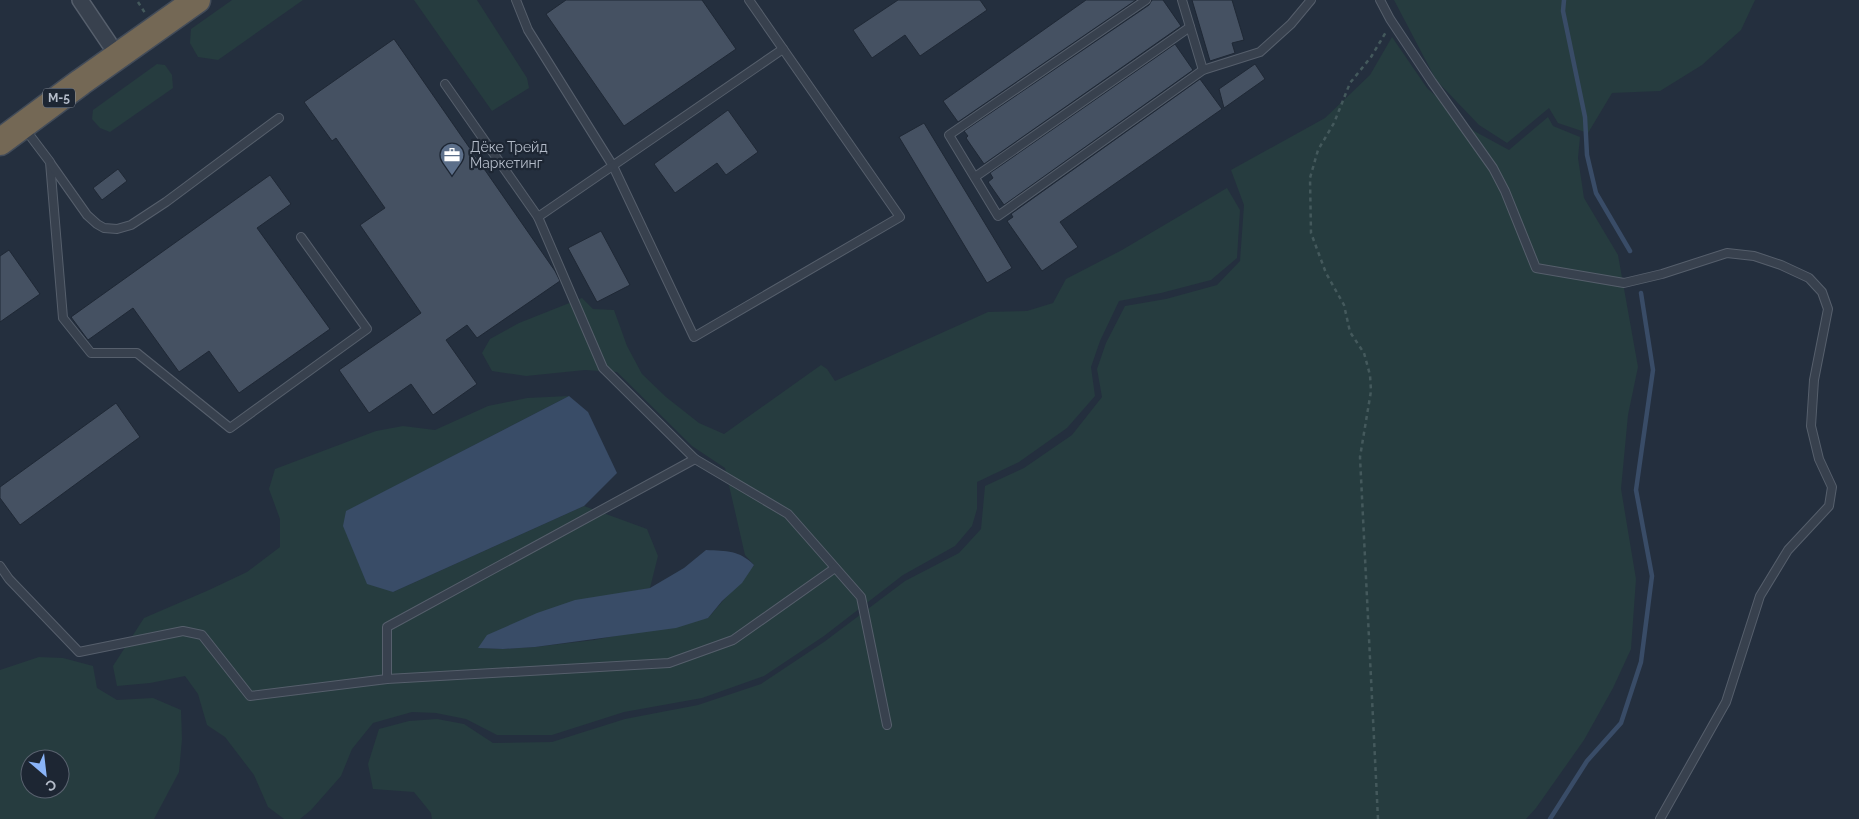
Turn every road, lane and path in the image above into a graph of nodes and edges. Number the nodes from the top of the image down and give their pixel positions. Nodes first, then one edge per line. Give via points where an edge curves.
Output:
1 (80, 0) edge
2 (170, 0) edge
3 (197, 0) edge
4 (516, 0) edge
5 (749, 0) edge
6 (1146, 0) edge
7 (1182, 0) edge
8 (1311, 0) edge
9 (1380, 0) edge
10 (1390, 19) junction
11 (1190, 27) junction
12 (113, 49) junction
13 (783, 49) junction
14 (1203, 70) junction
15 (445, 84) dead end
16 (279, 118) dead end
17 (11, 124) edge
18 (0, 142) edge
19 (50, 162) junction
20 (613, 166) junction
21 (975, 177) junction
22 (538, 217) junction
23 (301, 237) dead end
24 (695, 459) junction
25 (0, 566) edge
26 (835, 568) junction
27 (387, 679) junction
28 (887, 725) dead end
29 (1378, 819) edge
30 (1660, 819) edge

1 - 12 street
2 - 12 highway, М-5
3 - 12 highway, М-5
4 - 20 lane via 528,30
5 - 13 lane
6 - 21 lane via 949,135
7 - 11 lane
8 - 14 lane via 1291,24 1260,52
9 - 10 lane
10 - 29 path via 1385,35 1371,58 1350,83 1334,123 1318,150 1310,178 1312,233 1326,274 1344,305 1350,332 1364,353 1370,376 1371,391 1360,457
10 - 30 lane via 1493,168 1536,268 1624,283 1727,253 1754,256 1809,278 1822,292 1828,309 1814,380 1811,426 1819,459 1832,487 1829,506 1788,550 1760,596 1726,702
11 - 14 lane
11 - 21 lane
12 - 17 highway, М-5
13 - 20 lane
13 - 20 lane via 900,217 694,337
14 - 21 lane via 998,216
15 - 22 lane
16 - 19 lane via 166,202 131,225 117,229 104,228 87,215
17 - 18 highway, М-5
17 - 19 lane
19 - 23 lane via 63,318 91,353 137,353 230,428 367,329
20 - 22 lane
22 - 24 lane via 603,368
24 - 26 lane via 788,514
24 - 27 lane via 388,627
25 - 27 lane via 79,652 183,631 202,635 250,696
26 - 27 lane via 733,640 669,663
26 - 28 lane via 861,597

